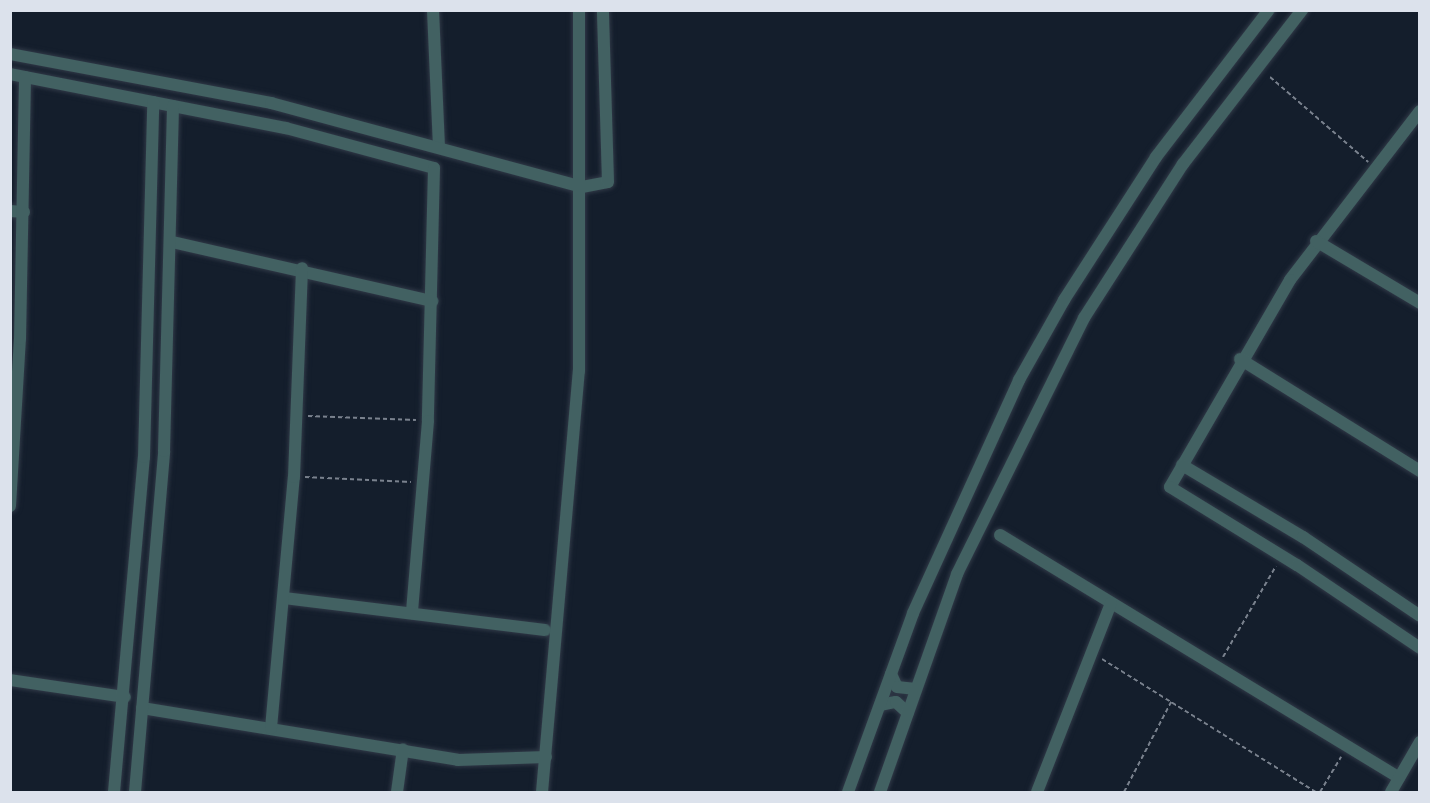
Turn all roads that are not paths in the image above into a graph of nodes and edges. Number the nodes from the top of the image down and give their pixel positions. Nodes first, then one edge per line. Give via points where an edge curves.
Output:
1 (433, 10) edge
2 (579, 10) edge
3 (603, 10) edge
4 (1269, 10) edge
5 (1302, 10) edge
6 (10, 54) edge
7 (10, 74) edge
8 (25, 77) junction
9 (153, 102) junction
10 (173, 106) junction
11 (1419, 111) edge
12 (439, 147) junction
13 (153, 174) junction
14 (172, 177) junction
15 (582, 187) junction
16 (10, 211) edge
17 (24, 212) junction
18 (1316, 241) junction
19 (172, 242) junction
20 (302, 268) junction
21 (432, 301) junction
22 (1419, 303) edge
23 (15, 339) edge
24 (1240, 359) junction
25 (1182, 465) junction
26 (1419, 471) edge
27 (10, 506) edge
28 (1000, 535) dead end
29 (284, 598) junction
30 (1111, 603) junction
31 (412, 613) junction
32 (1419, 616) edge
33 (546, 630) dead end
34 (1419, 648) edge
35 (891, 674) junction
36 (10, 680) edge
37 (916, 689) junction
38 (125, 697) junction
39 (880, 705) junction
40 (142, 708) junction
41 (908, 713) junction
42 (271, 728) junction
43 (1419, 742) edge
44 (403, 749) junction
45 (546, 757) junction
46 (1399, 778) junction
47 (114, 792) edge
48 (135, 792) edge
49 (397, 792) edge
50 (542, 792) edge
51 (848, 792) edge
52 (880, 792) edge
53 (1037, 792) edge
54 (1391, 792) edge

1 - 12 street
2 - 15 street
3 - 15 street via 608,182
4 - 35 street via 1156,157 1064,300 987,447
5 - 37 street via 1183,164 1084,318 957,574
6 - 12 street via 206,88
7 - 8 street
8 - 9 street
8 - 17 street
9 - 10 street
9 - 13 street
10 - 14 street
10 - 21 street via 286,128 434,168
11 - 18 street
12 - 15 street
13 - 14 street
13 - 38 street via 146,437
14 - 19 street
15 - 45 street via 573,479
16 - 17 street
17 - 23 street
18 - 22 street
18 - 24 street
19 - 20 street
19 - 40 street via 164,452
20 - 21 street
20 - 29 street via 294,477
21 - 31 street via 425,482
23 - 27 street
24 - 25 street
24 - 26 street
25 - 32 street via 1304,537
25 - 34 street via 1170,487 1282,555
28 - 30 street
29 - 31 street
29 - 42 street
30 - 46 street
30 - 53 street
31 - 33 street
35 - 37 street via 897,687
35 - 39 street
36 - 38 street
37 - 41 street
38 - 47 street
39 - 41 street via 896,702
39 - 51 street
40 - 42 street
40 - 48 street
41 - 52 street
42 - 44 street
43 - 46 street
44 - 45 street via 471,762
44 - 49 street
45 - 50 street
46 - 54 street

